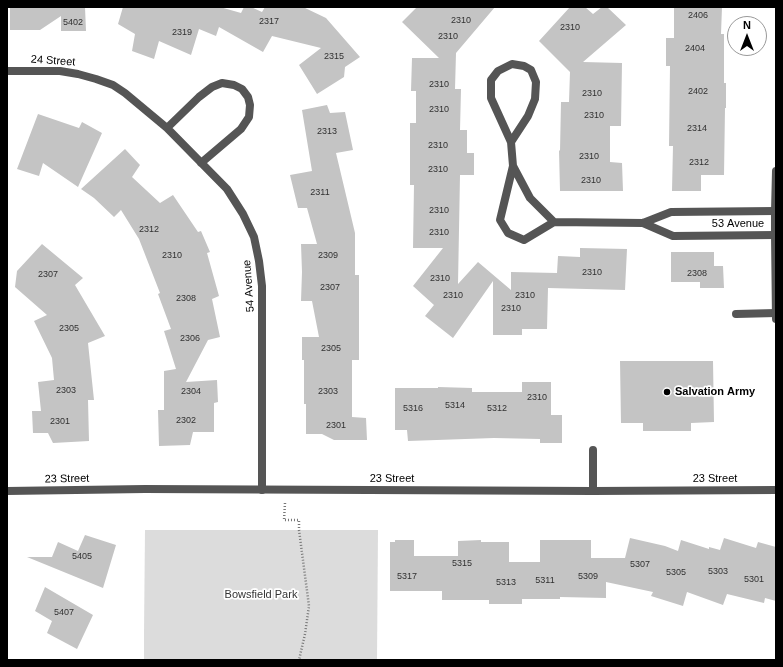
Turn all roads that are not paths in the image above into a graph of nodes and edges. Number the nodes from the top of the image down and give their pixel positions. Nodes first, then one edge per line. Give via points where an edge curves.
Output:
1 (7, 70) edge
2 (96, 79) joint
3 (167, 128) junction
4 (511, 142) junction
5 (201, 163) junction
6 (513, 166) junction
7 (776, 171) edge
8 (775, 211) edge
9 (554, 222) junction
10 (643, 223) junction
11 (775, 235) edge
12 (736, 314) dead end
13 (776, 314) edge
14 (776, 319) edge
15 (593, 450) dead end
16 (262, 490) junction
17 (776, 490) edge
18 (7, 491) edge
19 (593, 491) junction

1 - 2 street, 24 Street via 60,71
2 - 3 street, 54 Avenue via 126,93
3 - 5 street, 54 Avenue
3 - 5 street via 212,87 222,83 242,89 250,105 249,117 241,129
4 - 4 street via 528,116 535,99 536,82 531,70 512,64 498,71 491,80 491,98
4 - 6 street
5 - 16 street, 54 Avenue via 227,189 243,214 254,237 260,261
6 - 9 street via 530,198
6 - 9 street via 500,220 508,233 524,240
7 - 8 street, 53 Avenue
8 - 10 street, 53 Avenue via 671,212
8 - 11 street
9 - 10 street, 53 Avenue
10 - 11 street, 53 Avenue via 673,236
11 - 13 street, 53 Avenue
12 - 13 street
13 - 14 street, 53 Avenue
15 - 19 street
16 - 18 street, 23 Street
16 - 19 street, 23 Street
17 - 19 street, 23 Street

